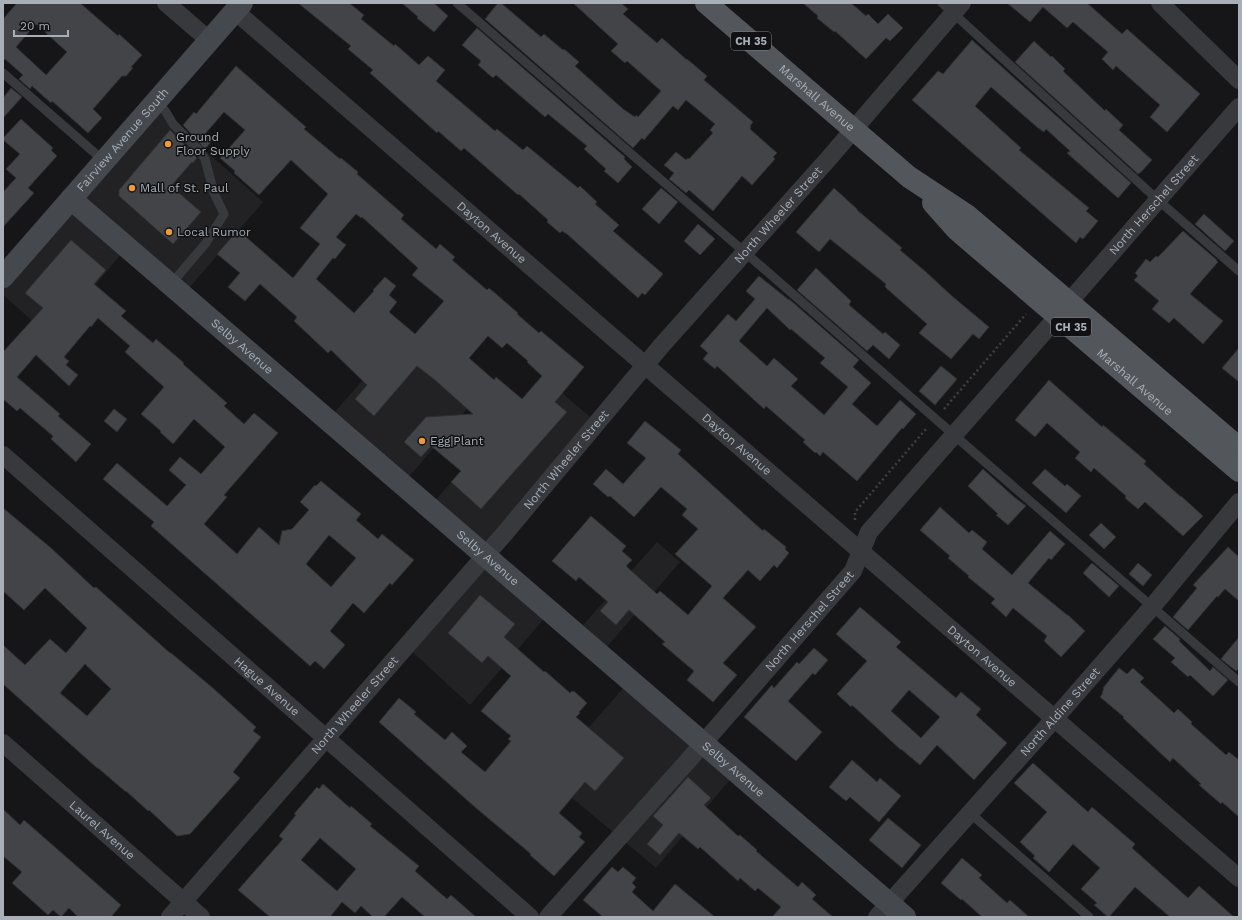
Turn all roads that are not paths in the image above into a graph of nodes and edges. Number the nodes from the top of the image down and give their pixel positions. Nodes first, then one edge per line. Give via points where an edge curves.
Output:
1 (166, 3) edge
2 (457, 3) edge
3 (706, 3) edge
4 (1160, 3) edge
5 (953, 6) edge
6 (239, 7) edge
7 (209, 40) junction
8 (3, 73) edge
9 (1239, 80) edge
10 (157, 101) junction
11 (1239, 107) edge
12 (853, 129) junction
13 (104, 161) junction
14 (72, 199) junction
15 (1158, 200) junction
16 (745, 253) junction
17 (1239, 271) edge
18 (3, 278) edge
19 (171, 284) junction
20 (1063, 309) junction
21 (645, 365) junction
22 (953, 435) junction
23 (1239, 448) edge
24 (3, 455) edge
25 (1239, 471) edge
26 (1239, 502) edge
27 (861, 551) junction
28 (486, 556) junction
29 (1152, 607) junction
30 (1239, 682) edge
31 (1055, 718) junction
32 (326, 738) junction
33 (3, 743) edge
34 (703, 743) junction
35 (970, 813) junction
36 (1239, 878) edge
37 (184, 902) junction
38 (890, 912) edge
39 (170, 917) edge
40 (201, 917) edge
41 (530, 917) edge
42 (548, 917) edge
43 (1089, 917) edge

1 - 7 street
2 - 16 lane
3 - 12 main road, Marshall Avenue / CH 35
4 - 9 street
5 - 12 street, North Wheeler Street
5 - 15 lane
6 - 7 street, Fairview Avenue South
6 - 21 street, Dayton Avenue
7 - 10 street, Fairview Avenue South
8 - 13 lane
10 - 13 street, Fairview Avenue South
10 - 19 lane via 173,124 205,159 214,193 224,214 206,243
11 - 15 street, North Herschel Street
12 - 16 street, North Wheeler Street
12 - 20 main road, Marshall Avenue / CH 35 via 909,177 968,216
13 - 14 street, Fairview Avenue South
14 - 18 street, Fairview Avenue South
14 - 19 street, Selby Avenue
15 - 17 lane
15 - 20 street, North Herschel Street
16 - 21 street, North Wheeler Street
16 - 22 lane
19 - 28 street, Selby Avenue
20 - 22 street, North Herschel Street
20 - 23 main road, Marshall Avenue / CH 35
20 - 25 main road, Marshall Avenue / CH 35
21 - 27 street, Dayton Avenue
21 - 28 street, North Wheeler Street
22 - 27 street, North Herschel Street via 869,532
22 - 29 lane
24 - 32 street, Hague Avenue
26 - 29 street, North Aldine Street
27 - 31 street, Dayton Avenue
27 - 34 street, North Herschel Street via 853,571
28 - 32 street, North Wheeler Street
28 - 34 street, Selby Avenue
29 - 30 lane
29 - 31 street, North Aldine Street
31 - 35 street, North Aldine Street
31 - 36 street, Dayton Avenue
32 - 37 street, North Wheeler Street
32 - 41 street, Hague Avenue
33 - 37 street, Laurel Avenue
34 - 38 street, Selby Avenue
34 - 42 street, North Herschel Street
35 - 38 street, North Aldine Street
35 - 43 lane
37 - 39 street, North Wheeler Street
37 - 40 street, Laurel Avenue

